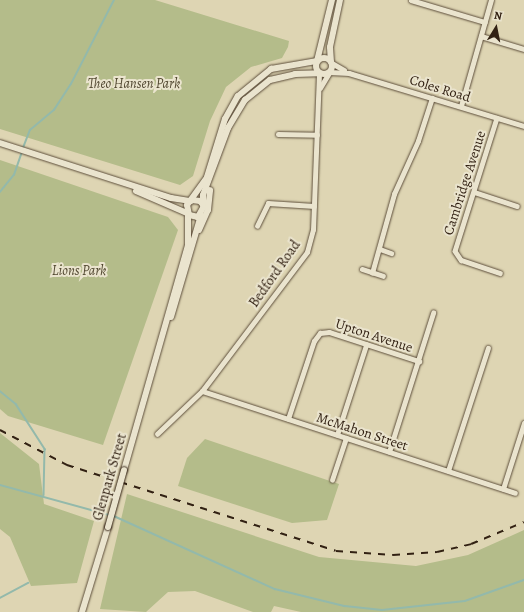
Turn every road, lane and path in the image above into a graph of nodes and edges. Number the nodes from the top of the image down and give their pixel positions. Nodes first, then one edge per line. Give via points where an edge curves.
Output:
1 (332, 0) edge
2 (340, 0) edge
3 (411, 0) edge
4 (491, 0) edge
5 (485, 22) junction
6 (481, 36) junction
7 (524, 49) edge
8 (317, 61) junction
9 (332, 63) junction
10 (329, 72) junction
11 (319, 73) junction
12 (349, 73) junction
13 (320, 90) junction
14 (432, 98) junction
15 (461, 106) junction
16 (497, 118) junction
17 (524, 126) edge
18 (278, 134) dead end
19 (317, 135) junction
20 (0, 144) edge
21 (214, 173) junction
22 (106, 179) junction
23 (474, 192) junction
24 (192, 200) junction
25 (203, 205) junction
26 (314, 206) junction
27 (517, 206) dead end
28 (188, 213) junction
29 (201, 215) junction
30 (257, 226) dead end
31 (380, 249) junction
32 (391, 253) dead end
33 (192, 256) junction
34 (362, 269) dead end
35 (372, 273) junction
36 (500, 273) dead end
37 (383, 276) dead end
38 (433, 313) dead end
39 (366, 345) junction
40 (160, 348) junction
41 (488, 348) dead end
42 (419, 361) junction
43 (202, 391) junction
44 (288, 419) junction
45 (524, 423) edge
46 (157, 434) dead end
47 (337, 435) junction
48 (346, 438) junction
49 (389, 452) junction
50 (448, 471) junction
51 (332, 480) dead end
52 (503, 489) junction
53 (515, 494) dead end
54 (82, 612) edge

1 - 8 main road
2 - 9 main road via 330,45
3 - 5 street
4 - 5 street
5 - 6 street
6 - 7 street
6 - 15 street
8 - 9 main road via 325,58
8 - 11 main road
8 - 24 main road via 271,69 238,96 225,119 207,177
9 - 10 main road
9 - 12 street, Coles Road
10 - 11 main road
10 - 12 street, Coles Road
10 - 13 street, Bedford Road
11 - 13 street, Bedford Road
11 - 21 main road via 276,78 251,94 232,120
12 - 14 street, Coles Road
13 - 19 street, Bedford Road
14 - 15 street, Coles Road
14 - 31 street via 418,140 394,194
15 - 16 street, Coles Road
16 - 17 street, Coles Road
16 - 23 street, Cambridge Avenue
18 - 19 street
19 - 26 street, Bedford Road
20 - 22 main road
21 - 25 main road via 204,193
21 - 33 main road via 207,197 208,212 200,225
22 - 24 main road via 171,198
22 - 28 main road
23 - 27 street
23 - 36 street, Cambridge Avenue via 456,255
24 - 25 main road
24 - 28 main road
25 - 29 main road, Glenpark Street
26 - 30 street via 266,201
26 - 43 street, Bedford Road via 312,240 304,258
28 - 29 main road via 194,217
28 - 40 main road, Glenpark Street via 189,241
29 - 33 main road, Glenpark Street
31 - 32 street
31 - 35 street
33 - 40 main road, Glenpark Street
34 - 35 street
35 - 37 street
38 - 42 street
39 - 42 street, Upton Avenue
39 - 44 street, Upton Avenue via 328,332 317,336
39 - 47 street
40 - 54 main road, Glenpark Street, bridge
41 - 50 street
42 - 49 street
43 - 44 street, McMahon Street
43 - 46 street, Bedford Road
44 - 47 street, McMahon Street
45 - 52 street
47 - 48 street, McMahon Street
48 - 49 street, McMahon Street
48 - 51 street
49 - 50 street, McMahon Street
50 - 52 street, McMahon Street
52 - 53 street, McMahon Street

